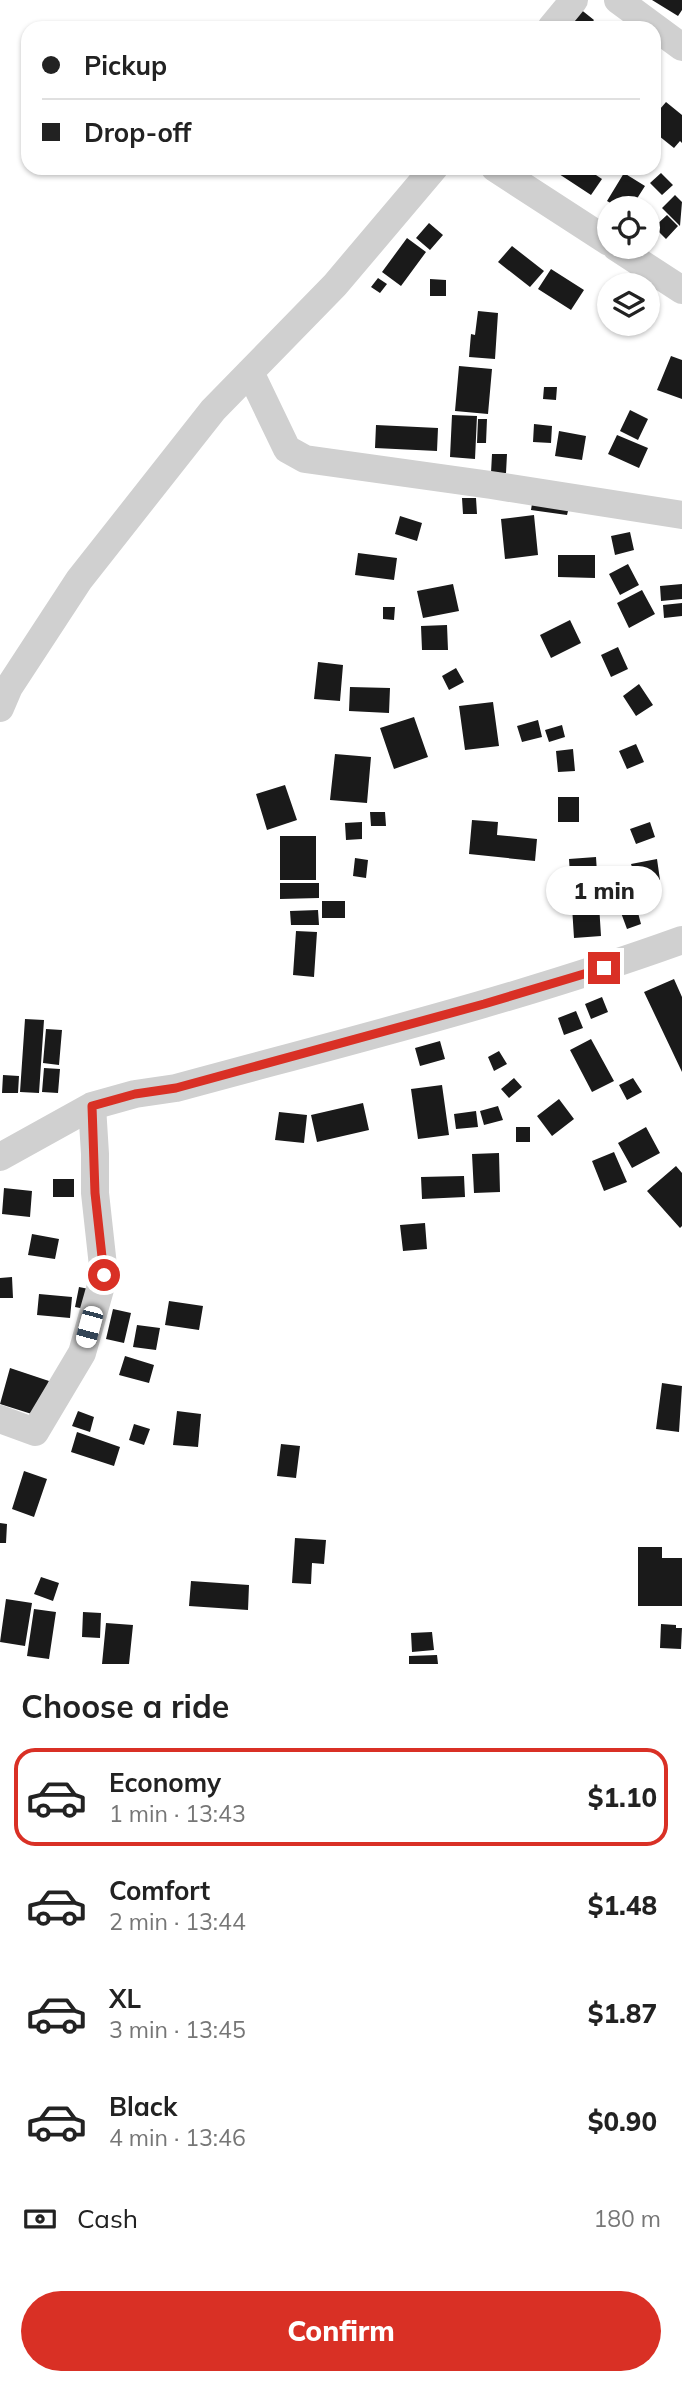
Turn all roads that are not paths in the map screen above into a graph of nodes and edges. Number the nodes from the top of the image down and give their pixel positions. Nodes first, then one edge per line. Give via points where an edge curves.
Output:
1 (574, 0) edge
2 (618, 0) edge
3 (557, 21) edge
4 (647, 21) edge
5 (661, 32) edge
6 (682, 47) edge
7 (428, 175) edge
8 (506, 175) edge
9 (597, 234) edge
10 (634, 259) edge
11 (682, 290) edge
12 (250, 372) junction
13 (682, 515) edge
14 (0, 708) edge
15 (682, 940) edge
16 (92, 1106) junction
17 (0, 1157) edge
18 (0, 1419) edge

1 - 3 street
2 - 4 street
5 - 6 street
7 - 12 street via 335,285
8 - 9 street
10 - 11 street
12 - 13 street via 287,449 305,459
12 - 14 street via 214,410 79,580
15 - 16 street via 484,1004 176,1088
16 - 17 street
16 - 18 street via 104,1275 82,1353 35,1432

